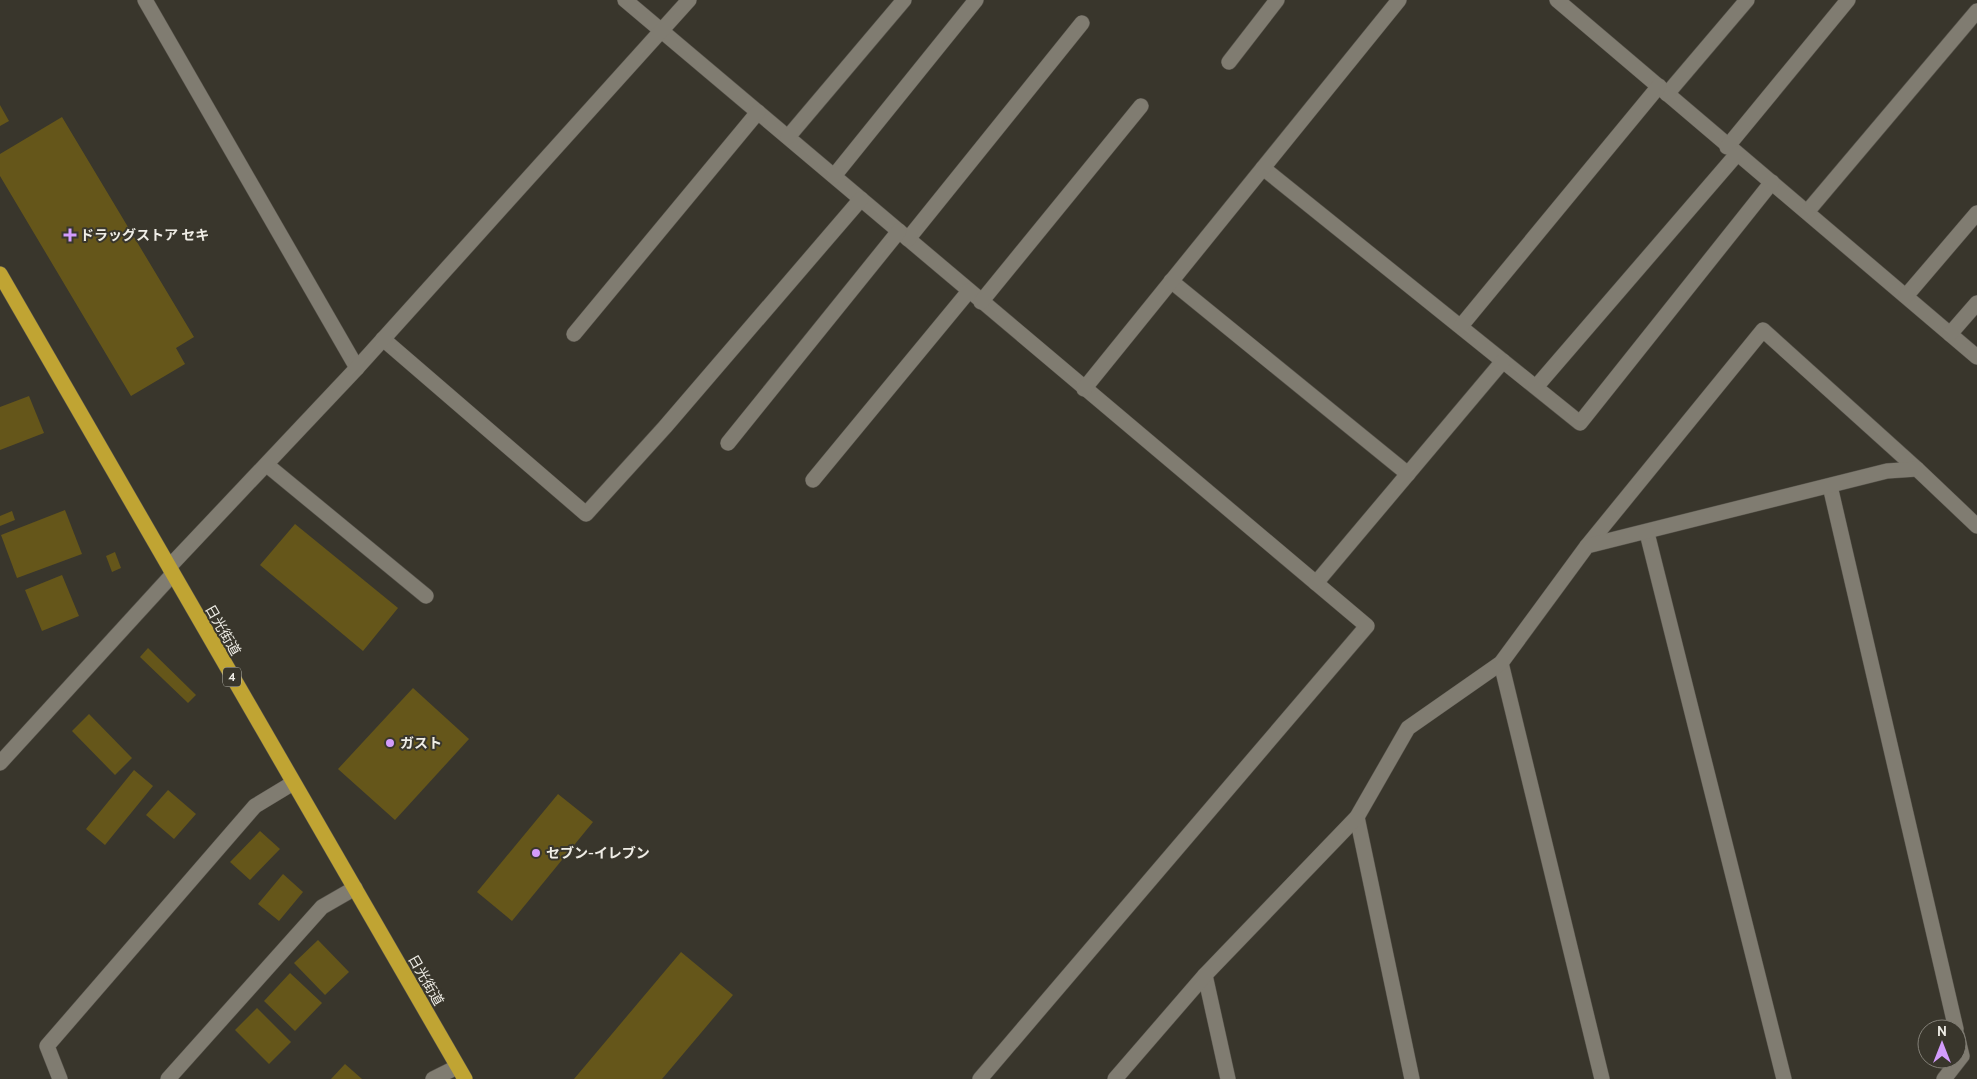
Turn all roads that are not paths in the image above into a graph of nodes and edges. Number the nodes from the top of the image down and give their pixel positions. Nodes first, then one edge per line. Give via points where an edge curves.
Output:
1 (145, 0) edge
2 (625, 0) edge
3 (689, 0) edge
4 (904, 0) edge
5 (976, 0) edge
6 (1277, 0) edge
7 (1399, 0) edge
8 (1557, 0) edge
9 (1747, 0) edge
10 (1848, 0) edge
11 (1977, 11) edge
12 (1082, 23) dead end
13 (663, 30) junction
14 (1229, 62) dead end
15 (1663, 90) junction
16 (1141, 106) dead end
17 (758, 112) junction
18 (788, 137) junction
19 (1732, 150) junction
20 (1263, 168) junction
21 (834, 176) junction
22 (1772, 182) junction
23 (861, 199) junction
24 (1807, 212) junction
25 (1977, 213) edge
26 (904, 235) junction
27 (0, 274) edge
28 (1171, 281) junction
29 (969, 291) junction
30 (1906, 296) junction
31 (981, 302) junction
32 (1977, 303) edge
33 (1461, 326) junction
34 (574, 334) dead end
35 (1950, 334) junction
36 (383, 339) junction
37 (1977, 356) edge
38 (1503, 361) junction
39 (357, 368) junction
40 (1536, 387) junction
41 (1084, 389) junction
42 (728, 443) dead end
43 (267, 465) junction
44 (1917, 469) junction
45 (1408, 474) junction
46 (813, 480) dead end
47 (1830, 486) junction
48 (1977, 526) edge
49 (1647, 532) junction
50 (1587, 546) junction
51 (171, 570) junction
52 (1316, 583) junction
53 (426, 596) dead end
54 (1501, 663) junction
55 (0, 763) edge
56 (292, 783) junction
57 (1357, 816) junction
58 (355, 888) junction
59 (1205, 975) junction
60 (1954, 1019) edge
61 (1952, 1069) edge
62 (461, 1073) edge
63 (60, 1079) edge
64 (168, 1079) edge
65 (432, 1079) edge
66 (980, 1079) edge
67 (1115, 1079) edge
68 (1228, 1079) edge
69 (1412, 1079) edge
70 (1602, 1079) edge
71 (1784, 1079) edge
72 (1944, 1079) edge

1 - 39 street
2 - 13 street
3 - 13 street
4 - 18 street
5 - 21 street
6 - 14 street
7 - 20 street
8 - 15 street
9 - 15 street
10 - 19 street
11 - 24 street
12 - 26 street
13 - 17 street
13 - 36 street
15 - 19 street
15 - 33 street
16 - 31 street
17 - 18 street
17 - 34 street
18 - 21 street
19 - 22 street
19 - 40 street
20 - 28 street
20 - 33 street
21 - 23 street
22 - 24 street
22 - 40 street via 1580,423
23 - 26 street
23 - 36 street via 586,514
24 - 30 street
25 - 30 street
26 - 29 street
26 - 42 street
27 - 51 highway, 日光街道 / 4
28 - 41 street
28 - 45 street
29 - 31 street
29 - 46 street
30 - 35 street
31 - 41 street
32 - 35 street
33 - 38 street
35 - 37 street
36 - 39 street
38 - 40 street
38 - 45 street
39 - 43 street
41 - 52 street
43 - 51 street via 170,566
43 - 53 street
44 - 47 street via 1887,471
44 - 48 street
44 - 50 street via 1764,330
45 - 52 street
47 - 49 street
47 - 60 street
49 - 50 street
49 - 71 street
50 - 54 street
51 - 55 street via 172,575
51 - 56 highway, 日光街道 / 4
52 - 66 street via 1367,626
54 - 57 street via 1408,728
54 - 70 street
56 - 58 highway, 日光街道 / 4
56 - 63 street via 256,806 47,1046
57 - 59 street
57 - 69 street
58 - 62 highway, 日光街道 / 4
58 - 64 street via 322,907
59 - 67 street
59 - 68 street
61 - 72 street
62 - 65 street

